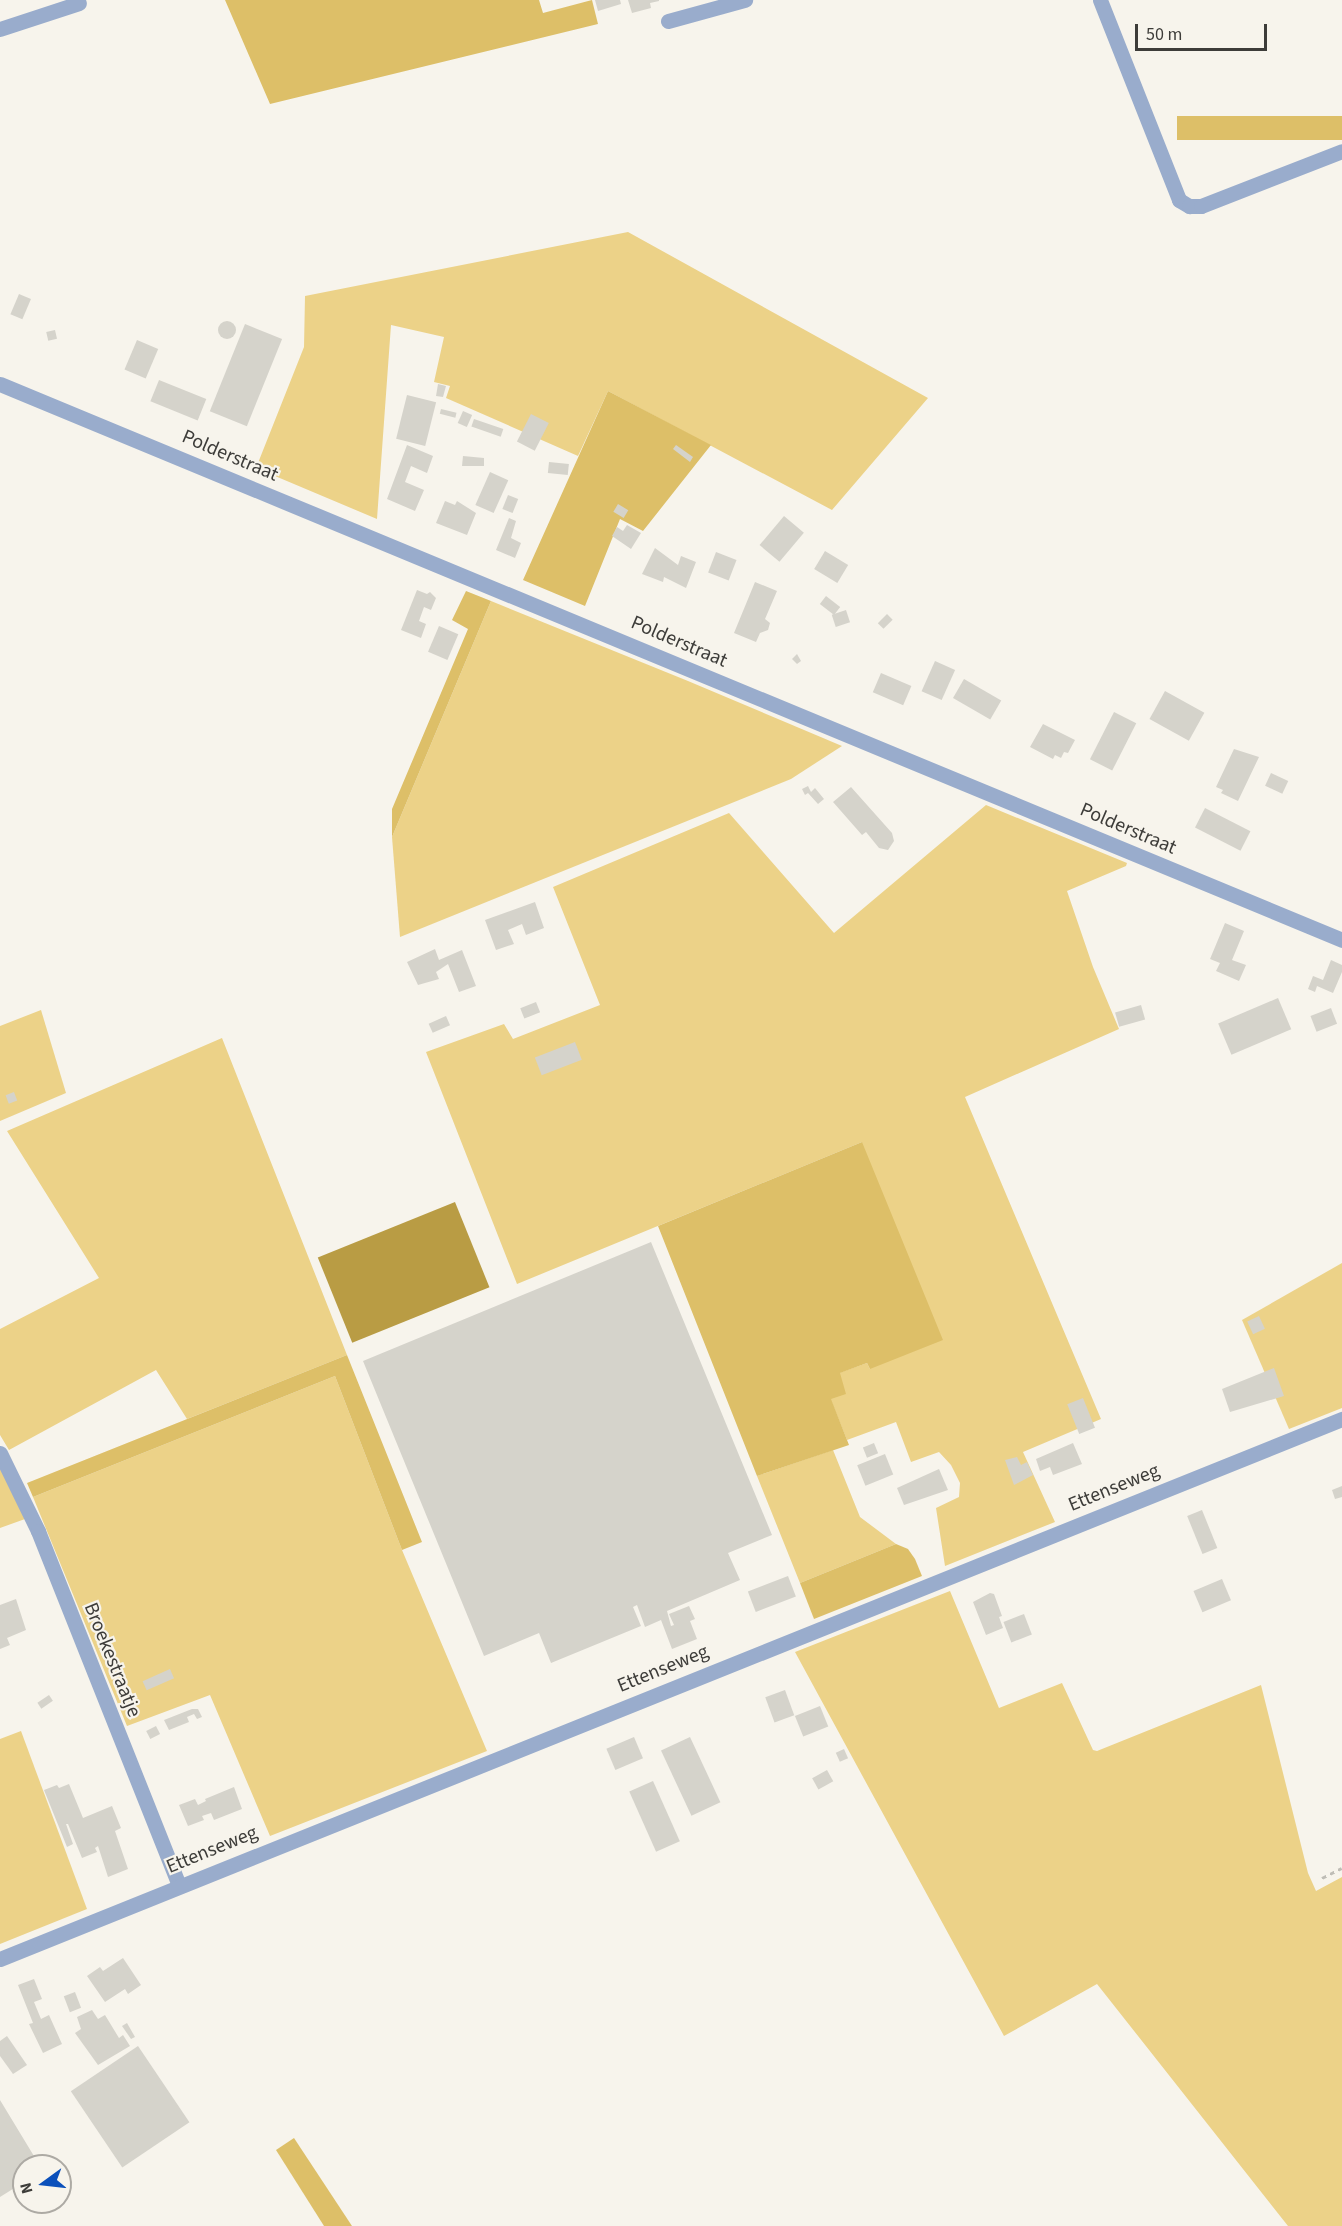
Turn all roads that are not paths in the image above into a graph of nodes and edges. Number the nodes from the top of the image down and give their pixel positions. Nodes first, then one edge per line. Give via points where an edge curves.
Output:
1 (745, 0) edge
2 (1100, 0) edge
3 (79, 3) dead end
4 (668, 21) dead end
5 (0, 29) edge
6 (1342, 152) edge
7 (0, 384) edge
8 (1342, 940) edge
9 (1342, 1419) edge
10 (0, 1453) edge
11 (179, 1886) junction
12 (0, 1959) edge

1 - 4 street
2 - 6 street via 1179,200 1189,207 1201,206
3 - 5 street
7 - 8 street, Polderstraat
9 - 11 street, Ettenseweg
10 - 11 street, Broekestraatje via 38,1531
11 - 12 street, Ettenseweg

